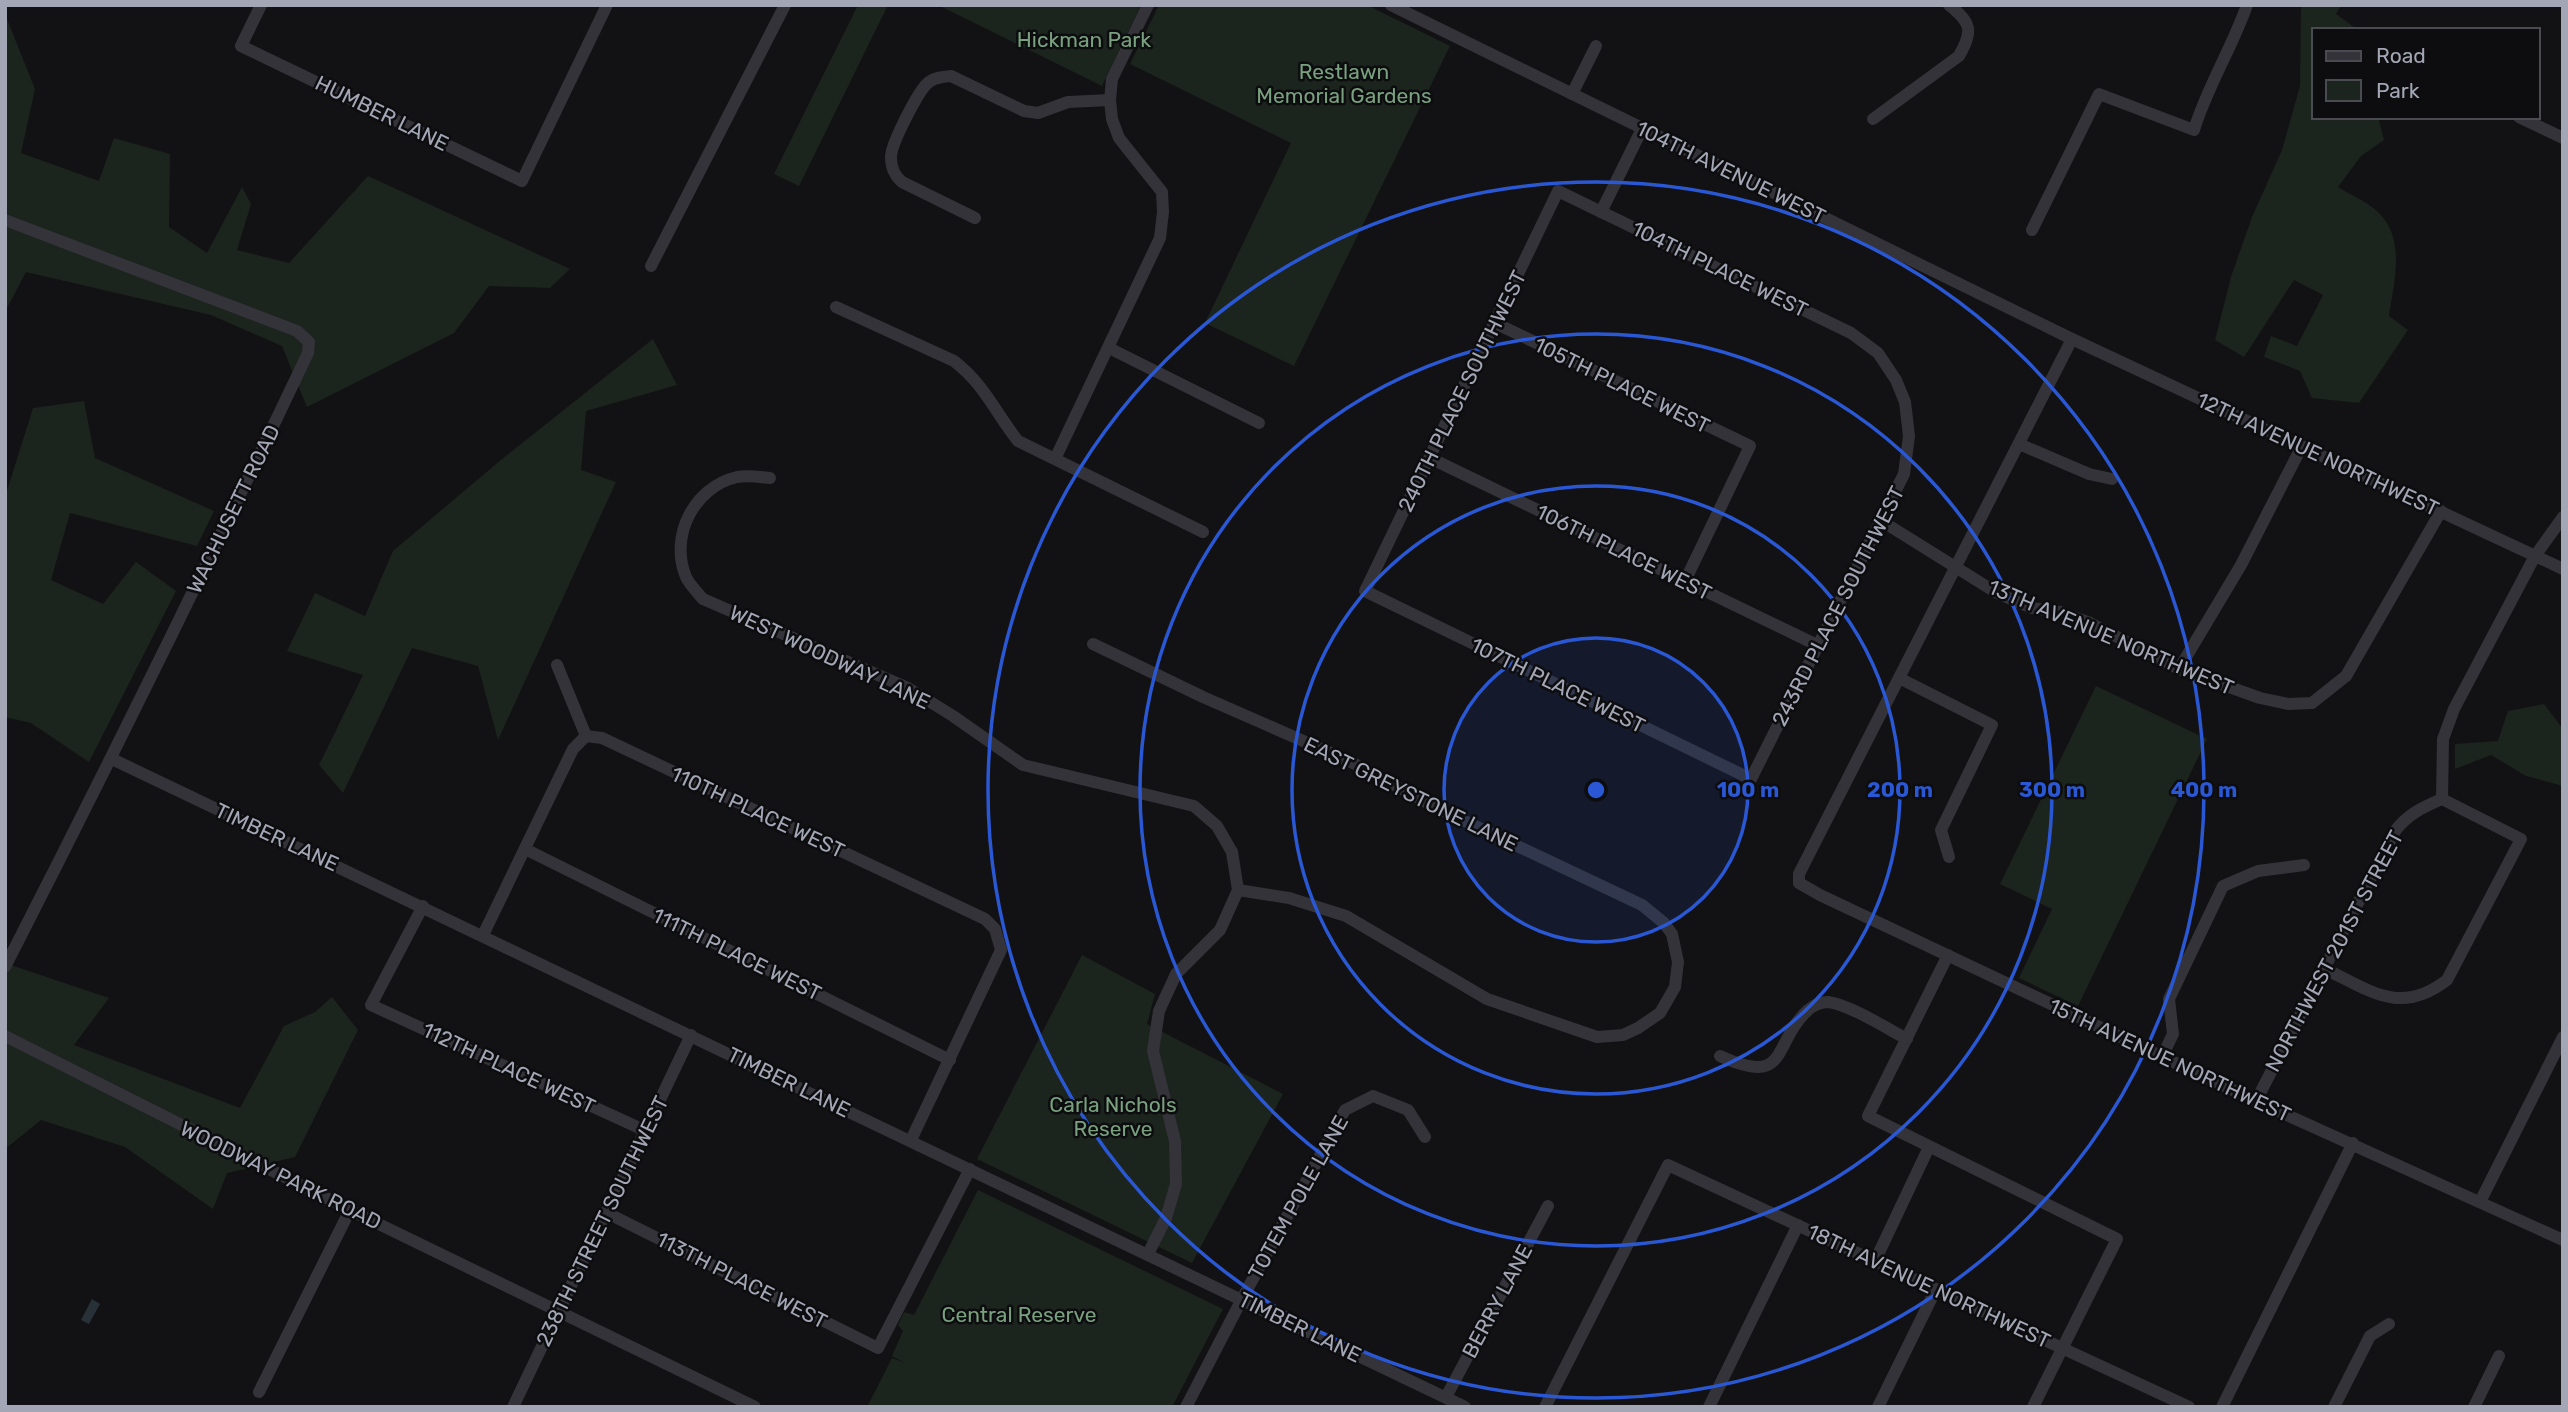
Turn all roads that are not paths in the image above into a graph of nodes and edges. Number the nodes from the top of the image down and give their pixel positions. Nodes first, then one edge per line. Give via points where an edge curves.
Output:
1 (261, 5) edge
2 (607, 5) edge
3 (785, 5) edge
4 (1148, 5) edge
5 (1391, 5) edge
6 (1949, 5) edge
7 (2247, 5) edge
8 (1596, 46) dead end
9 (1572, 94) junction
10 (1110, 100) junction
11 (1873, 119) dead end
12 (2523, 119) edge
13 (1642, 129) junction
14 (2563, 138) edge
15 (1558, 191) joint
16 (1601, 212) junction
17 (975, 218) dead end
18 (5, 220) edge
19 (2032, 230) dead end
20 (651, 266) dead end
21 (836, 307) dead end
22 (1495, 323) junction
23 (2073, 339) junction
24 (1109, 348) junction
25 (1878, 353) joint
26 (1259, 423) dead end
27 (2020, 444) junction
28 (2302, 446) junction
29 (1430, 458) junction
30 (1055, 459) junction
31 (770, 478) dead end
32 (2112, 479) dead end
33 (2441, 511) junction
34 (2563, 517) edge
35 (1880, 520) junction
36 (1203, 532) dead end
37 (2535, 555) junction
38 (1956, 567) junction
39 (2563, 569) edge
40 (1685, 581) junction
41 (1364, 591) joint
42 (1093, 644) dead end
43 (1819, 646) junction
44 (557, 665) dead end
45 (2179, 669) junction
46 (1899, 678) junction
47 (586, 736) junction
48 (112, 759) junction
49 (1751, 779) joint
50 (2442, 799) junction
51 (525, 849) junction
52 (1949, 857) dead end
53 (2304, 865) dead end
54 (1238, 890) junction
55 (423, 906) junction
56 (483, 935) junction
57 (1948, 955) junction
58 (5, 967) edge
59 (2325, 969) junction
60 (691, 1035) junction
61 (5, 1036) edge
62 (2563, 1037) edge
63 (1907, 1039) junction
64 (1720, 1056) dead end
65 (2162, 1057) junction
66 (950, 1060) junction
67 (2256, 1101) junction
68 (646, 1131) junction
69 (1425, 1137) dead end
70 (911, 1140) junction
71 (2353, 1143) junction
72 (1929, 1147) junction
73 (970, 1169) junction
74 (2480, 1202) junction
75 (1548, 1206) dead end
76 (350, 1210) junction
77 (607, 1213) junction
78 (1798, 1225) junction
79 (2561, 1234) edge
80 (1148, 1254) junction
81 (1875, 1261) junction
82 (1936, 1289) junction
83 (1242, 1299) junction
84 (559, 1311) junction
85 (2389, 1324) dead end
86 (2063, 1348) junction
87 (2499, 1356) dead end
88 (259, 1392) dead end
89 (1446, 1396) junction
90 (2174, 1404) edge
91 (513, 1407) edge
92 (755, 1407) edge
93 (1186, 1407) edge
94 (1465, 1407) edge
95 (1545, 1407) edge
96 (1709, 1407) edge
97 (1878, 1407) edge
98 (2033, 1407) edge
99 (2189, 1407) edge
100 (2222, 1407) edge
101 (2334, 1407) edge
102 (2474, 1407) edge

1 - 2 street, HUMBER LANE via 242,46 522,181
3 - 20 street
4 - 10 street via 1112,79
5 - 9 street, 104TH AVENUE WEST
6 - 11 street via 1969,28 1959,56
7 - 19 street via 2194,130 2099,94
8 - 9 street
9 - 13 street, 104TH AVENUE WEST
10 - 17 street via 1068,102 1038,113 951,76 928,83 891,153 894,174
10 - 24 street via 1119,138 1162,192 1163,212 1160,238
12 - 14 street
13 - 16 street
13 - 23 street, 104TH AVENUE WEST
15 - 16 street, 104TH PLACE WEST
15 - 22 street, 240TH PLACE SOUTHWEST
16 - 25 street, 104TH PLACE WEST via 1851,333
18 - 48 street, WACHUSETT ROAD via 298,331 309,342 302,366
21 - 30 street via 954,361 971,374 1018,441
22 - 29 street, 240TH PLACE SOUTHWEST
22 - 40 street, 105TH PLACE WEST via 1750,446
23 - 27 street
23 - 28 street, 12TH AVENUE NORTHWEST
24 - 26 street
24 - 30 street
25 - 35 street, 243RD PLACE SOUTHWEST via 1905,402 1909,436 1904,474
27 - 32 street via 2089,474
27 - 38 street
28 - 33 street, 12TH AVENUE NORTHWEST
28 - 45 street via 2241,565
29 - 40 street, 106TH PLACE WEST
29 - 41 street, 240TH PLACE SOUTHWEST
30 - 36 street
31 - 54 street, WEST WOODWAY LANE via 738,477 695,502 684,523 681,550 686,577 702,599 908,688 1023,765 1194,806 1217,826 1232,852
33 - 37 street, 12TH AVENUE NORTHWEST
33 - 45 street, 13TH AVENUE NORTHWEST via 2346,676 2312,703 2260,698
34 - 37 street
35 - 38 street
35 - 43 street, 243RD PLACE SOUTHWEST
37 - 39 street, 12TH AVENUE NORTHWEST
37 - 50 street via 2454,709 2443,739
38 - 45 street, 13TH AVENUE NORTHWEST via 1997,593 2090,624
38 - 46 street
40 - 43 street, 106TH PLACE WEST
41 - 49 street, 107TH PLACE WEST
42 - 54 street, EAST GREYSTONE LANE via 1330,752 1642,905 1672,934 1678,962 1675,987 1660,1013 1638,1028 1623,1035 1597,1037 1487,999 1346,916 1289,898
43 - 49 street, 243RD PLACE SOUTHWEST
44 - 47 street
46 - 52 street via 1992,724 1941,830
46 - 57 street, 15TH AVENUE NORTHWEST via 1799,874 1799,883
47 - 51 street via 573,749
47 - 66 street, 110TH PLACE WEST via 602,738 985,919 995,929 1000,950
48 - 55 street, TIMBER LANE
48 - 58 street, WACHUSETT ROAD
50 - 59 street, NORTHWEST 201ST STREET via 2405,818 2395,831
50 - 59 street via 2521,839 2447,979 2431,992 2395,999
51 - 56 street
51 - 66 street, 111TH PLACE WEST
53 - 65 street via 2259,871 2223,886 2169,999 2174,1034
54 - 80 street via 1220,930 1176,974 1159,1011 1153,1051 1175,1141 1176,1184 1166,1219
55 - 56 street, TIMBER LANE
55 - 68 street, 112TH PLACE WEST via 371,1005
56 - 60 street, TIMBER LANE
57 - 63 street
57 - 65 street, 15TH AVENUE NORTHWEST
59 - 67 street, NORTHWEST 201ST STREET
60 - 68 street, 238TH STREET SOUTHWEST
60 - 70 street, TIMBER LANE
61 - 76 street, WOODWAY PARK ROAD
62 - 74 street
63 - 64 street via 1826,1002 1806,1013 1777,1060 1766,1067 1740,1065
63 - 72 street via 1868,1116
65 - 67 street, 15TH AVENUE NORTHWEST
66 - 70 street
67 - 71 street, 15TH AVENUE NORTHWEST
68 - 77 street, 238TH STREET SOUTHWEST
69 - 83 street, TOTEM POLE LANE via 1408,1110 1373,1096 1345,1110
70 - 73 street, TIMBER LANE
71 - 74 street, 15TH AVENUE NORTHWEST
71 - 100 street
72 - 81 street
72 - 86 street via 2117,1239
73 - 77 street, 113TH PLACE WEST via 878,1348
73 - 80 street, TIMBER LANE
74 - 79 street, 15TH AVENUE NORTHWEST
75 - 89 street, BERRY LANE
76 - 84 street, WOODWAY PARK ROAD
76 - 88 street
77 - 84 street, 238TH STREET SOUTHWEST
78 - 81 street, 18TH AVENUE NORTHWEST
78 - 95 street, 18TH AVENUE NORTHWEST via 1668,1165
78 - 96 street
80 - 83 street, TIMBER LANE
81 - 82 street, 18TH AVENUE NORTHWEST
82 - 86 street, 18TH AVENUE NORTHWEST
82 - 97 street
83 - 89 street, TIMBER LANE
83 - 93 street, TOTEM POLE LANE
84 - 91 street, 238TH STREET SOUTHWEST
84 - 92 street, WOODWAY PARK ROAD
85 - 101 street via 2370,1336
86 - 90 street, 18TH AVENUE NORTHWEST
86 - 98 street
87 - 102 street
89 - 94 street, TIMBER LANE
90 - 99 street, 18TH AVENUE NORTHWEST

